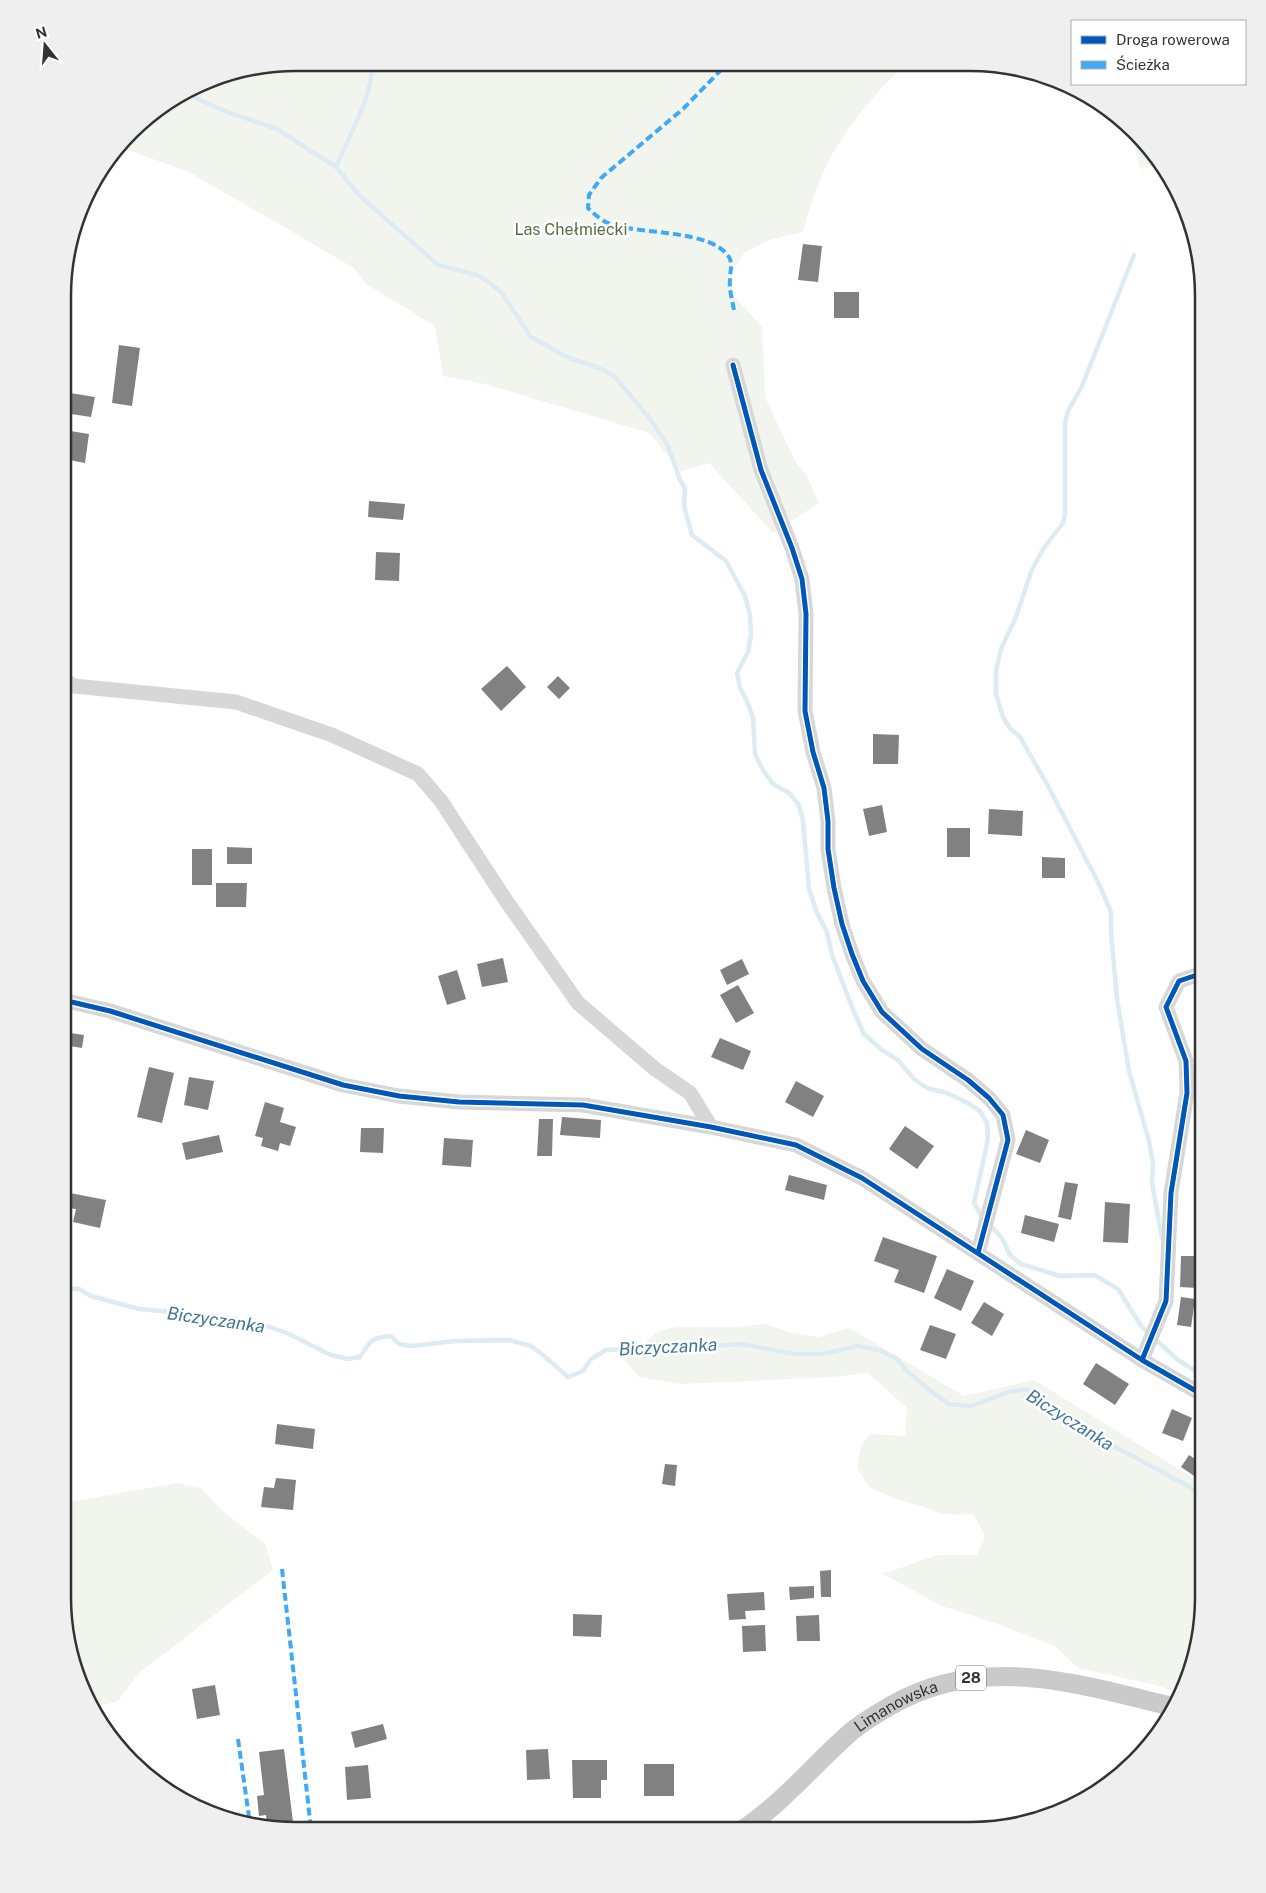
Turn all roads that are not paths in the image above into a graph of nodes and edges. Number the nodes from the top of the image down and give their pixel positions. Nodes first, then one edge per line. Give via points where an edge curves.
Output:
1 (733, 365) dead end
2 (71, 684) edge
3 (1195, 976) edge
4 (71, 1002) edge
5 (711, 1127) junction
6 (978, 1253) junction
7 (1142, 1360) junction
8 (1195, 1390) edge
9 (1167, 1705) edge
10 (752, 1822) edge

1 - 6 street via 762,470 802,579 806,614 805,711 812,752 824,788 830,864 842,924 863,981 882,1012 922,1049 968,1080 1003,1115 1008,1140
2 - 5 street via 236,702 332,735 418,774 441,801 578,1003 656,1069 690,1093
3 - 7 street via 1179,981 1166,1007 1186,1061 1187,1093 1171,1193 1166,1300
4 - 5 street via 110,1011 343,1085 399,1096 459,1102 583,1105
5 - 6 street via 796,1145 862,1178
6 - 7 street
7 - 8 street
9 - 10 main road, Limanowska / 28 via 1093,1688 1010,1675 982,1676 923,1689 853,1731

